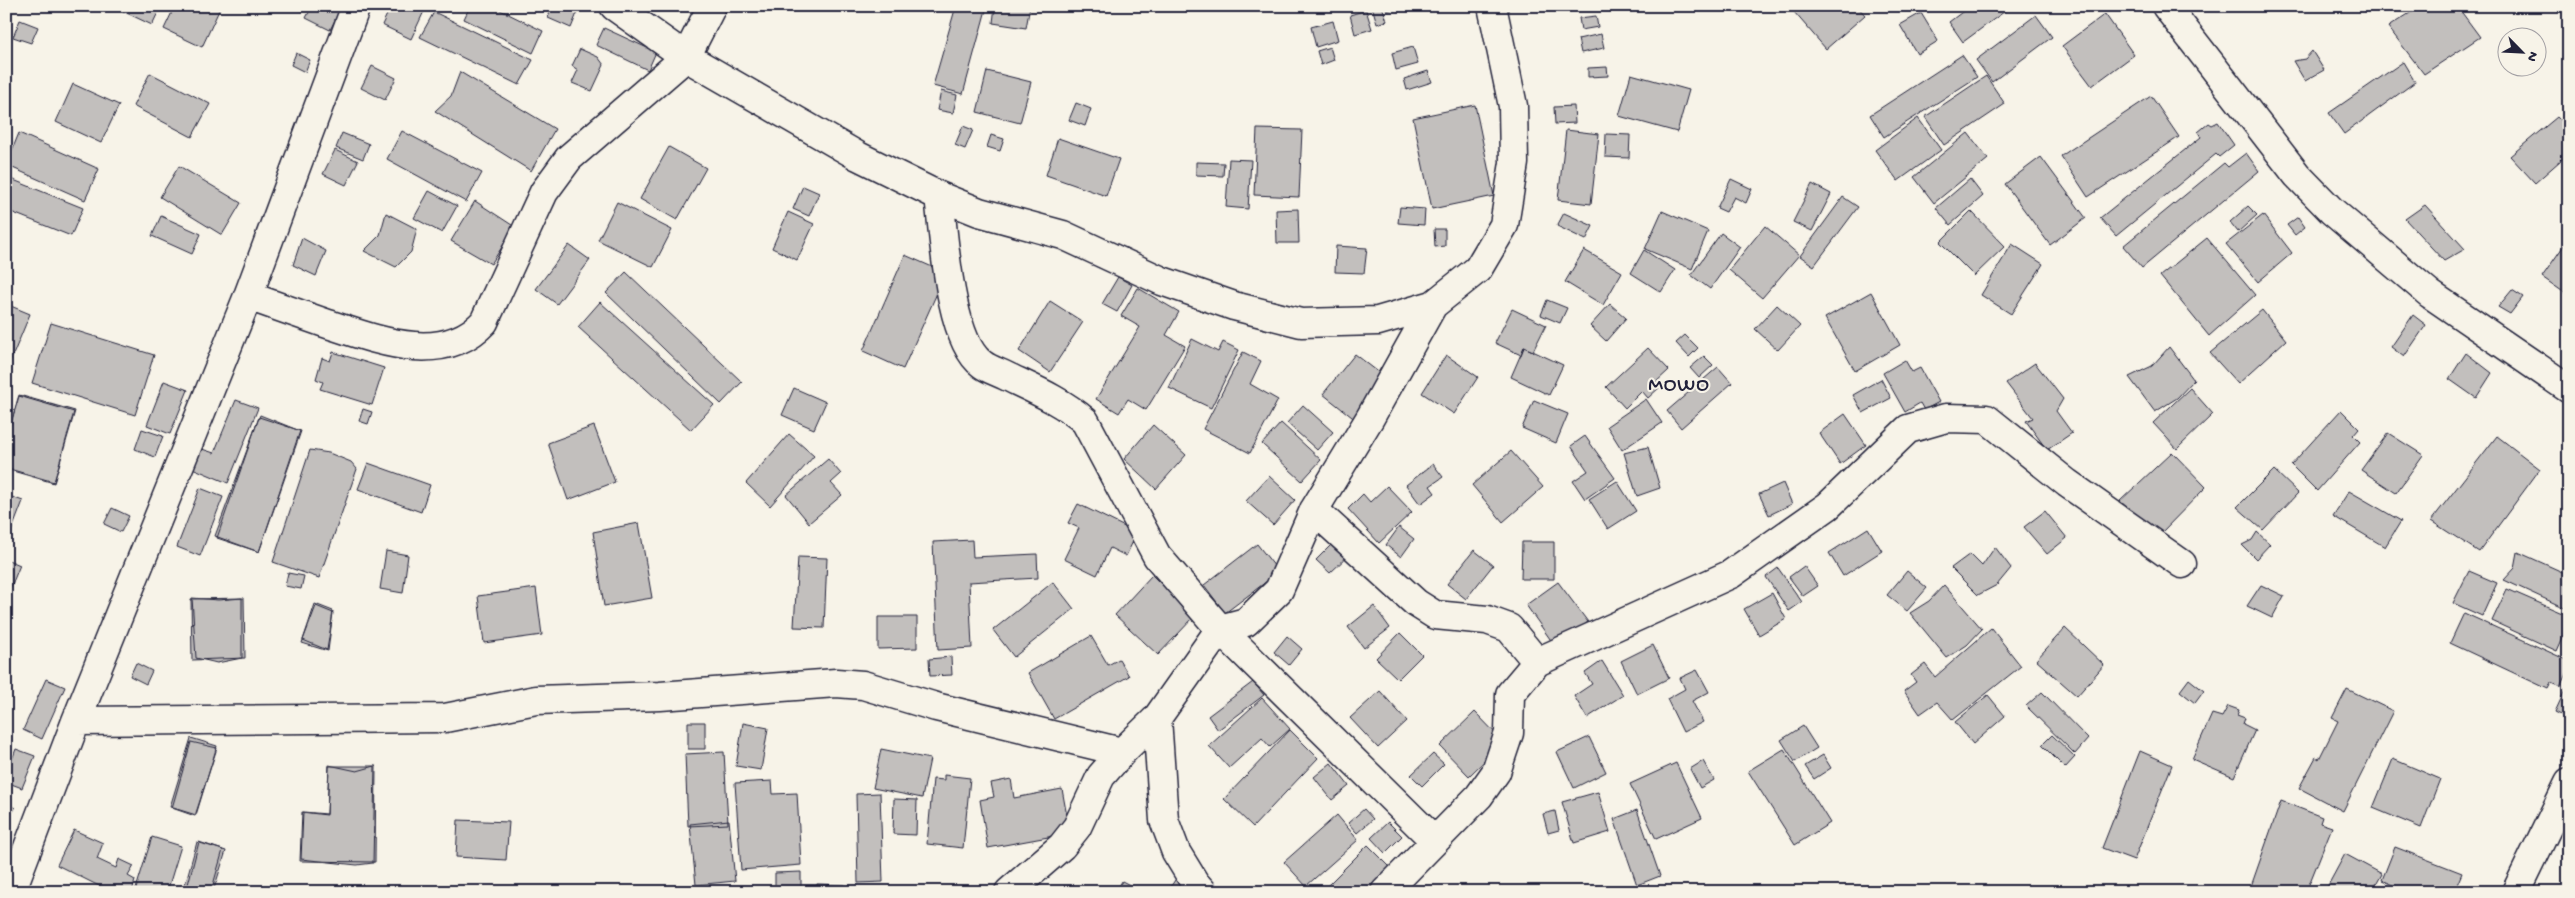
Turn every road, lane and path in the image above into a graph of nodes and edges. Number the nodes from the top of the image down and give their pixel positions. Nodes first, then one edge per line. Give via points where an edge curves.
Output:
1 (356, 6) edge
2 (614, 6) edge
3 (712, 6) edge
4 (1492, 6) edge
5 (2166, 6) edge
6 (686, 57) junction
7 (939, 196) junction
8 (248, 296) junction
9 (1432, 305) junction
10 (2569, 389) edge
11 (1314, 510) junction
12 (2182, 564) dead end
13 (1220, 629) junction
14 (1537, 662) junction
15 (1157, 718) junction
16 (76, 721) junction
17 (1122, 752) junction
18 (2569, 783) edge
19 (1434, 840) junction
20 (11, 892) edge
21 (1009, 892) edge
22 (1204, 892) edge
23 (1386, 892) edge
24 (2516, 892) edge

1 - 8 street
2 - 6 street
3 - 6 street
4 - 9 street via 1513,106 1514,163 1504,225 1478,269
5 - 10 street via 2297,175 2332,211 2430,294
6 - 7 street via 858,156
6 - 8 street via 569,158 556,174 544,192 484,322 474,333 456,342 429,346 387,342
7 - 9 street via 979,212 1063,235 1162,281 1207,297 1301,323 1378,321
7 - 13 street via 948,272 959,327 967,348 981,364 1072,409 1086,421 1157,556
8 - 16 street
9 - 11 street via 1370,418
11 - 13 street via 1278,590 1246,622
11 - 14 street via 1416,603 1435,615 1487,620 1509,628
12 - 14 street via 2066,482 1987,419 1946,418 1908,429 1828,506 1731,574
13 - 15 street
13 - 19 street
14 - 19 street via 1510,694 1509,733 1496,772 1479,796
15 - 17 street
15 - 22 street via 1164,820 1176,852
16 - 17 street via 445,718 536,700 660,696 836,683 863,685 936,707
16 - 20 street
17 - 21 street via 1101,776 1077,827 1062,846
18 - 24 street
19 - 23 street

